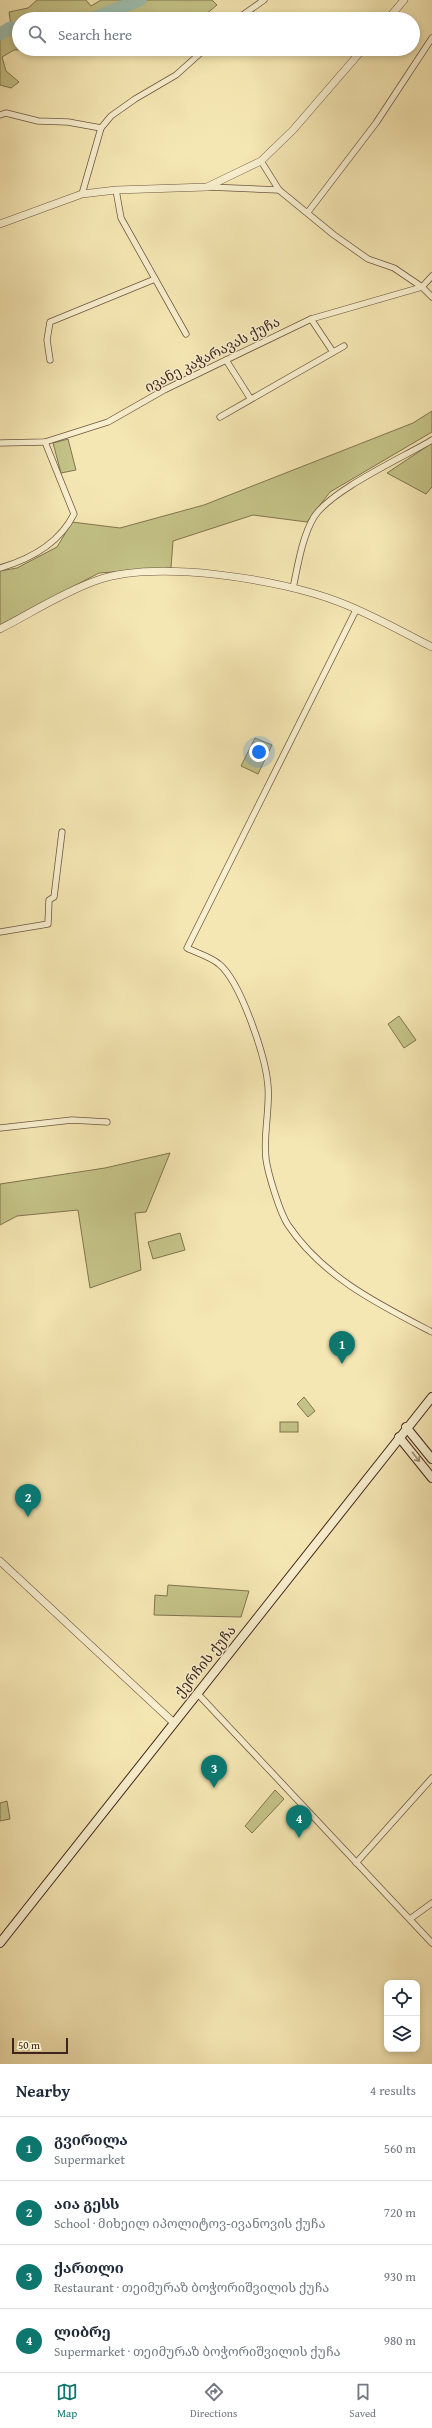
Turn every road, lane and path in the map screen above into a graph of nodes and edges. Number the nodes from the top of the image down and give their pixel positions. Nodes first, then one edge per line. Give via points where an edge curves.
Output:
1 (264, 0) edge
2 (404, 0) edge
3 (247, 12) edge
4 (394, 12) edge
5 (432, 38) edge
6 (197, 56) edge
7 (357, 56) edge
8 (0, 115) edge
9 (101, 128) junction
10 (261, 161) junction
11 (207, 187) junction
12 (116, 190) junction
13 (279, 190) junction
14 (82, 194) junction
15 (308, 212) junction
16 (0, 224) edge
17 (432, 276) edge
18 (155, 279) junction
19 (422, 287) junction
20 (432, 297) edge
21 (311, 319) junction
22 (186, 334) dead end
23 (344, 346) dead end
24 (333, 352) junction
25 (50, 360) dead end
26 (226, 360) junction
27 (250, 398) junction
28 (220, 417) dead end
29 (432, 440) edge
30 (45, 442) junction
31 (0, 443) edge
32 (0, 568) edge
33 (293, 588) junction
34 (356, 610) junction
35 (0, 629) edge
36 (432, 647) edge
37 (62, 832) dead end
38 (0, 932) edge
39 (107, 1122) dead end
40 (0, 1128) edge
41 (432, 1332) edge
42 (432, 1397) edge
43 (406, 1427) junction
44 (399, 1437) junction
45 (432, 1459) edge
46 (432, 1464) edge
47 (425, 1469) junction
48 (432, 1478) edge
49 (0, 1561) edge
50 (197, 1693) junction
51 (173, 1722) junction
52 (432, 1778) edge
53 (356, 1863) junction
54 (432, 1903) edge
55 (410, 1919) junction
56 (432, 1942) edge
57 (0, 1943) edge

1 - 3 street
2 - 4 street
5 - 15 street via 376,123
6 - 9 street via 176,75 111,116
7 - 10 street via 293,130
8 - 9 street via 6,113 38,121 68,122
9 - 14 street
10 - 11 street
10 - 13 street
11 - 12 street
11 - 13 street
12 - 14 street
12 - 18 street via 121,218
13 - 15 street
14 - 16 street
15 - 19 street via 334,235 368,259 394,268
17 - 19 street
18 - 22 street
18 - 25 street via 50,322 47,340
19 - 20 street
19 - 21 street, ივანე კაჭარავას ქუჩა
21 - 24 street
21 - 26 street, ივანე კაჭარავას ქუჩა
23 - 24 street
24 - 27 street
26 - 27 street
26 - 30 street, ივანე კაჭარავას ქუჩა via 164,390 117,418
27 - 28 street
29 - 33 street via 333,497 314,517 302,549
30 - 31 street, ივანე კაჭარავას ქუჩა
30 - 32 street via 74,514 47,547 22,562
33 - 34 street
33 - 35 street via 210,574 159,571 125,575 95,581
34 - 36 street
34 - 41 street via 187,948 220,964 240,995 253,1025 268,1086 266,1159 281,1211 288,1225 323,1265 345,1284
37 - 38 street via 54,897 49,900 48,924
39 - 40 street via 72,1120
42 - 43 main road, ქერჩის ქუჩა
43 - 44 main road, ქერჩის ქუჩა
43 - 45 main road
44 -> 47 main road
44 - 50 main road, ქერჩის ქუჩა
46 - 47 main road
47 - 48 main road
49 - 51 street
50 - 51 main road, ქერჩის ქუჩა
50 - 53 street
51 - 57 main road, ქერჩის ქუჩა
52 - 53 street
53 - 55 street
54 - 55 street
55 - 56 street

